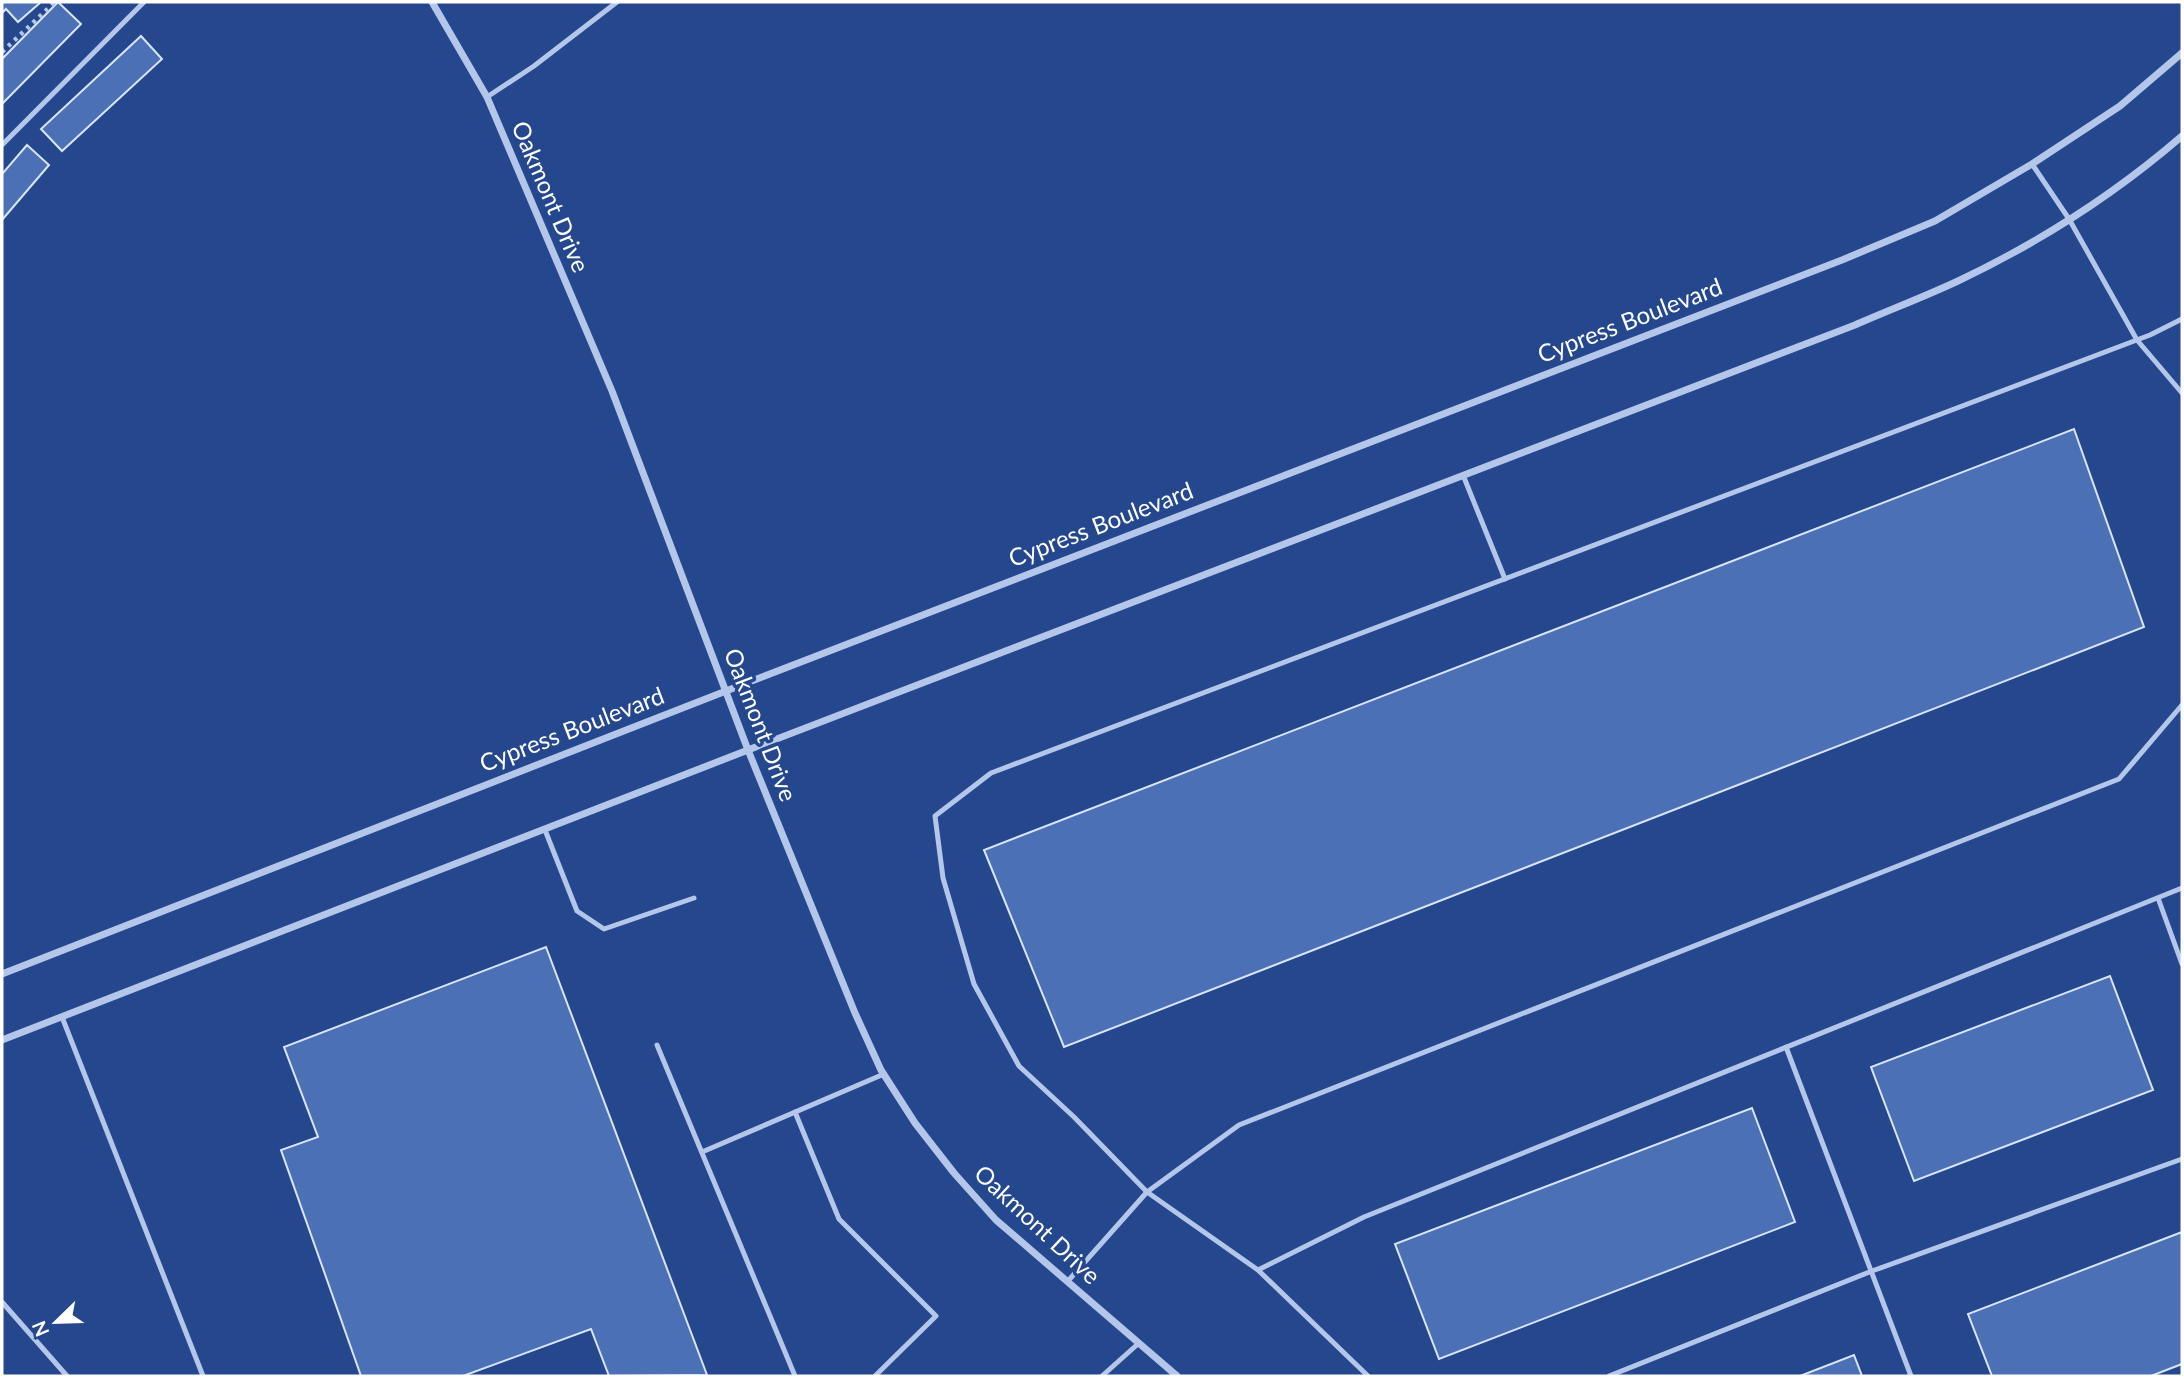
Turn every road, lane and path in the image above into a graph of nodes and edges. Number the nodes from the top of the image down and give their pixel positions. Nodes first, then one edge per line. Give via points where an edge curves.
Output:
1 (55, 2) edge
2 (144, 2) edge
3 (432, 2) edge
4 (617, 2) edge
5 (2, 52) edge
6 (2182, 53) edge
7 (487, 97) junction
8 (2182, 136) edge
9 (2, 145) edge
10 (2032, 164) junction
11 (2069, 219) junction
12 (2182, 319) edge
13 (2137, 340) junction
14 (2182, 393) edge
15 (1463, 475) junction
16 (1505, 579) junction
17 (726, 691) junction
18 (2182, 705) edge
19 (748, 750) junction
20 (545, 830) junction
21 (2182, 888) edge
22 (694, 898) dead end
23 (2158, 898) junction
24 (2182, 964) edge
25 (2, 974) edge
26 (62, 1017) junction
27 (2, 1040) edge
28 (657, 1045) dead end
29 (1786, 1047) junction
30 (884, 1074) junction
31 (795, 1112) junction
32 (702, 1152) junction
33 (2182, 1158) edge
34 (1147, 1192) junction
35 (1258, 1270) junction
36 (1872, 1271) junction
37 (1068, 1281) junction
38 (2, 1301) edge
39 (1139, 1343) junction
40 (67, 1376) edge
41 (203, 1376) edge
42 (795, 1376) edge
43 (875, 1376) edge
44 (1102, 1376) edge
45 (1177, 1376) edge
46 (1368, 1376) edge
47 (1609, 1376) edge
48 (1911, 1376) edge

1 - 5 path
2 - 9 lane
3 - 7 street, Oakmont Drive
4 - 7 lane
6 - 10 street, Cypress Boulevard via 2120,106
7 - 17 street, Oakmont Drive via 612,391
8 - 11 street
10 - 11 lane
10 - 17 street, Cypress Boulevard via 1935,221 1842,260
11 - 13 lane
11 - 15 street via 1959,281
12 - 13 lane
13 - 14 lane
13 - 16 lane
15 - 16 lane
15 - 19 street
16 - 34 lane via 991,773 935,816 943,878 974,984 1019,1066
17 - 19 street, Oakmont Drive
17 - 25 street, Cypress Boulevard
18 - 34 lane via 2119,779 1239,1125
19 - 20 street
19 - 30 street, Oakmont Drive
20 - 22 lane via 578,911 604,929
20 - 26 street
21 - 23 lane
23 - 24 lane
23 - 29 lane
26 - 27 street
26 - 41 lane
28 - 32 lane
29 - 35 lane via 1364,1217
29 - 36 lane
30 - 31 lane
30 - 37 street, Oakmont Drive via 954,1173 996,1220
31 - 32 lane
31 - 43 lane via 839,1219 936,1316
32 - 42 lane
33 - 36 lane
34 - 35 lane
34 - 37 lane
35 - 46 lane
36 - 47 lane
36 - 48 lane
37 - 39 street, Oakmont Drive
38 - 40 lane
39 - 44 lane
39 - 45 street, Oakmont Drive

